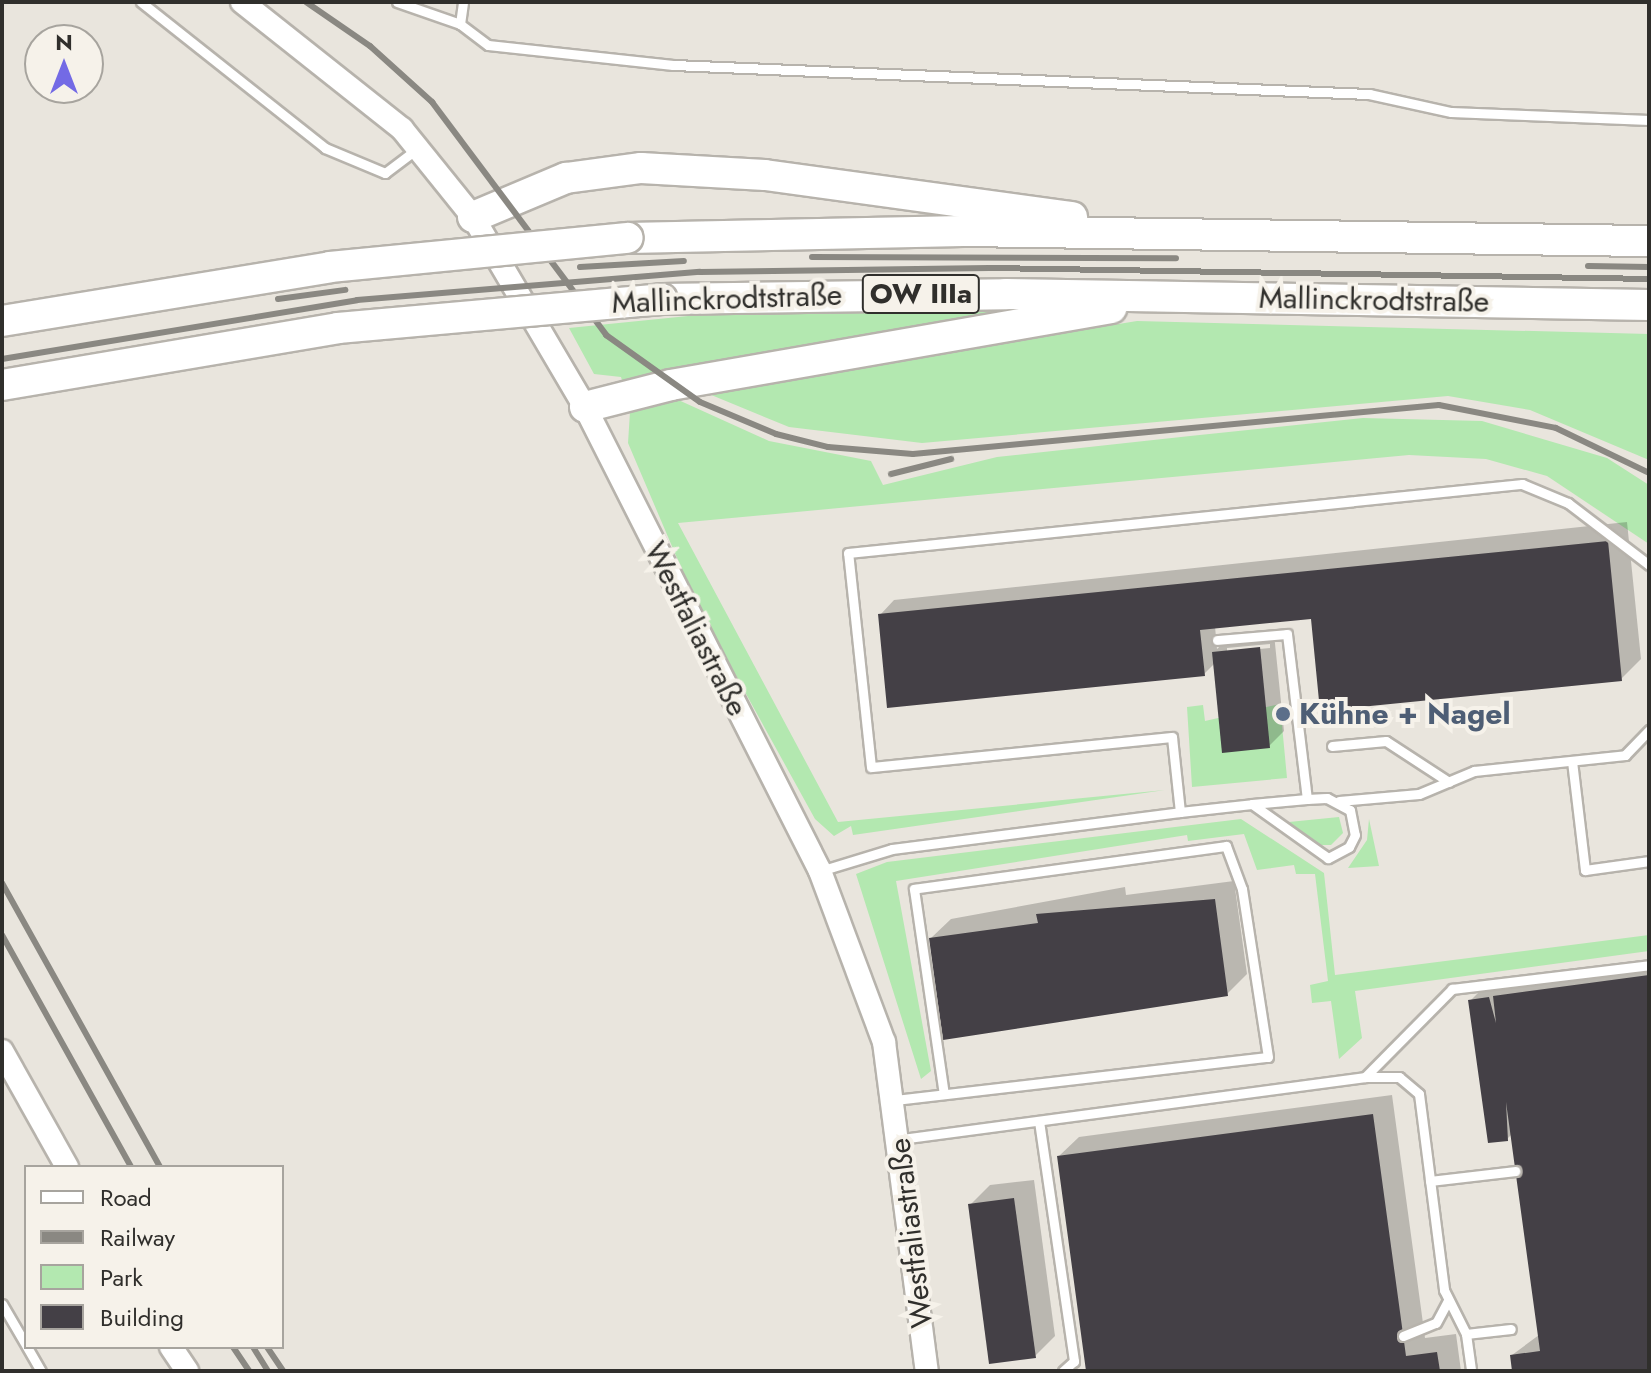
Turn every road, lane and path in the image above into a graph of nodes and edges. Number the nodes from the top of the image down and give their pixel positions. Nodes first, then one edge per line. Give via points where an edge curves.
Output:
1 (141, 2) edge
2 (242, 2) edge
3 (397, 2) edge
4 (463, 2) edge
5 (460, 24) junction
6 (1649, 120) edge
7 (419, 148) junction
8 (473, 217) junction
9 (1185, 234) junction
10 (1649, 241) edge
11 (1180, 295) junction
12 (1649, 305) edge
13 (2, 321) edge
14 (2, 385) edge
15 (585, 407) junction
16 (1649, 565) edge
17 (1217, 640) dead end
18 (1649, 730) edge
19 (1332, 746) dead end
20 (1572, 761) junction
21 (1449, 782) junction
22 (1307, 799) junction
23 (1339, 801) junction
24 (1252, 804) junction
25 (1180, 812) junction
26 (1649, 861) edge
27 (820, 871) junction
28 (1649, 965) edge
29 (2, 1051) edge
30 (1365, 1077) junction
31 (944, 1094) junction
32 (895, 1100) junction
33 (1039, 1121) junction
34 (901, 1139) junction
35 (66, 1165) edge
36 (1515, 1171) dead end
37 (1430, 1181) junction
38 (1447, 1302) junction
39 (2, 1304) edge
40 (1511, 1329) dead end
41 (1466, 1334) junction
42 (1403, 1336) dead end
43 (24, 1341) edge
44 (29, 1349) edge
45 (172, 1349) edge
46 (41, 1371) edge
47 (187, 1371) edge
48 (927, 1371) edge
49 (1063, 1371) edge
50 (1471, 1371) edge

1 - 7 lane via 325,148 385,173
2 - 7 street, Westfaliastraße
3 - 5 lane
4 - 5 lane
5 - 6 lane via 488,45 673,65 1369,94 1451,112
7 - 8 street, Westfaliastraße
8 - 9 highway via 566,178 641,168 855,186
8 - 15 street, Westfaliastraße
9 - 10 highway, Mallinckrodtstraße
9 - 13 highway, Mallinckrodtstraße, bridge via 847,231 628,238 330,267
11 - 12 highway, Mallinckrodtstraße / OW IIIa
11 - 14 highway, Mallinckrodtstraße / OW IIIa, bridge via 662,299 338,328
11 - 15 highway via 671,385
15 - 27 street, Westfaliastraße
16 - 25 lane via 1568,503 1522,484 848,553 871,767 1172,737
17 - 22 lane via 1287,634
18 - 20 lane via 1625,755
19 - 21 lane via 1386,741
20 - 21 lane via 1474,771
20 - 26 lane via 1585,870
21 - 23 lane via 1372,800
22 - 23 lane
22 - 24 lane
23 - 24 lane via 1355,821 1355,835 1349,847 1328,858
24 - 25 lane
25 - 27 lane via 892,849
27 - 32 street, Westfaliastraße via 874,1003
28 - 30 lane via 1452,989
29 - 35 street
30 - 33 lane
30 - 37 lane via 1414,1085
31 - 31 lane via 1268,1057 1242,889 1226,846 914,889
31 - 32 lane
32 - 34 street, Westfaliastraße
33 - 34 lane
33 - 49 lane via 1074,1361
34 - 48 street, Westfaliastraße
36 - 37 lane
37 - 38 lane
38 - 41 lane
38 - 42 lane via 1436,1323
39 - 43 lane
40 - 41 lane
41 - 50 lane
44 - 46 lane
45 - 47 street

